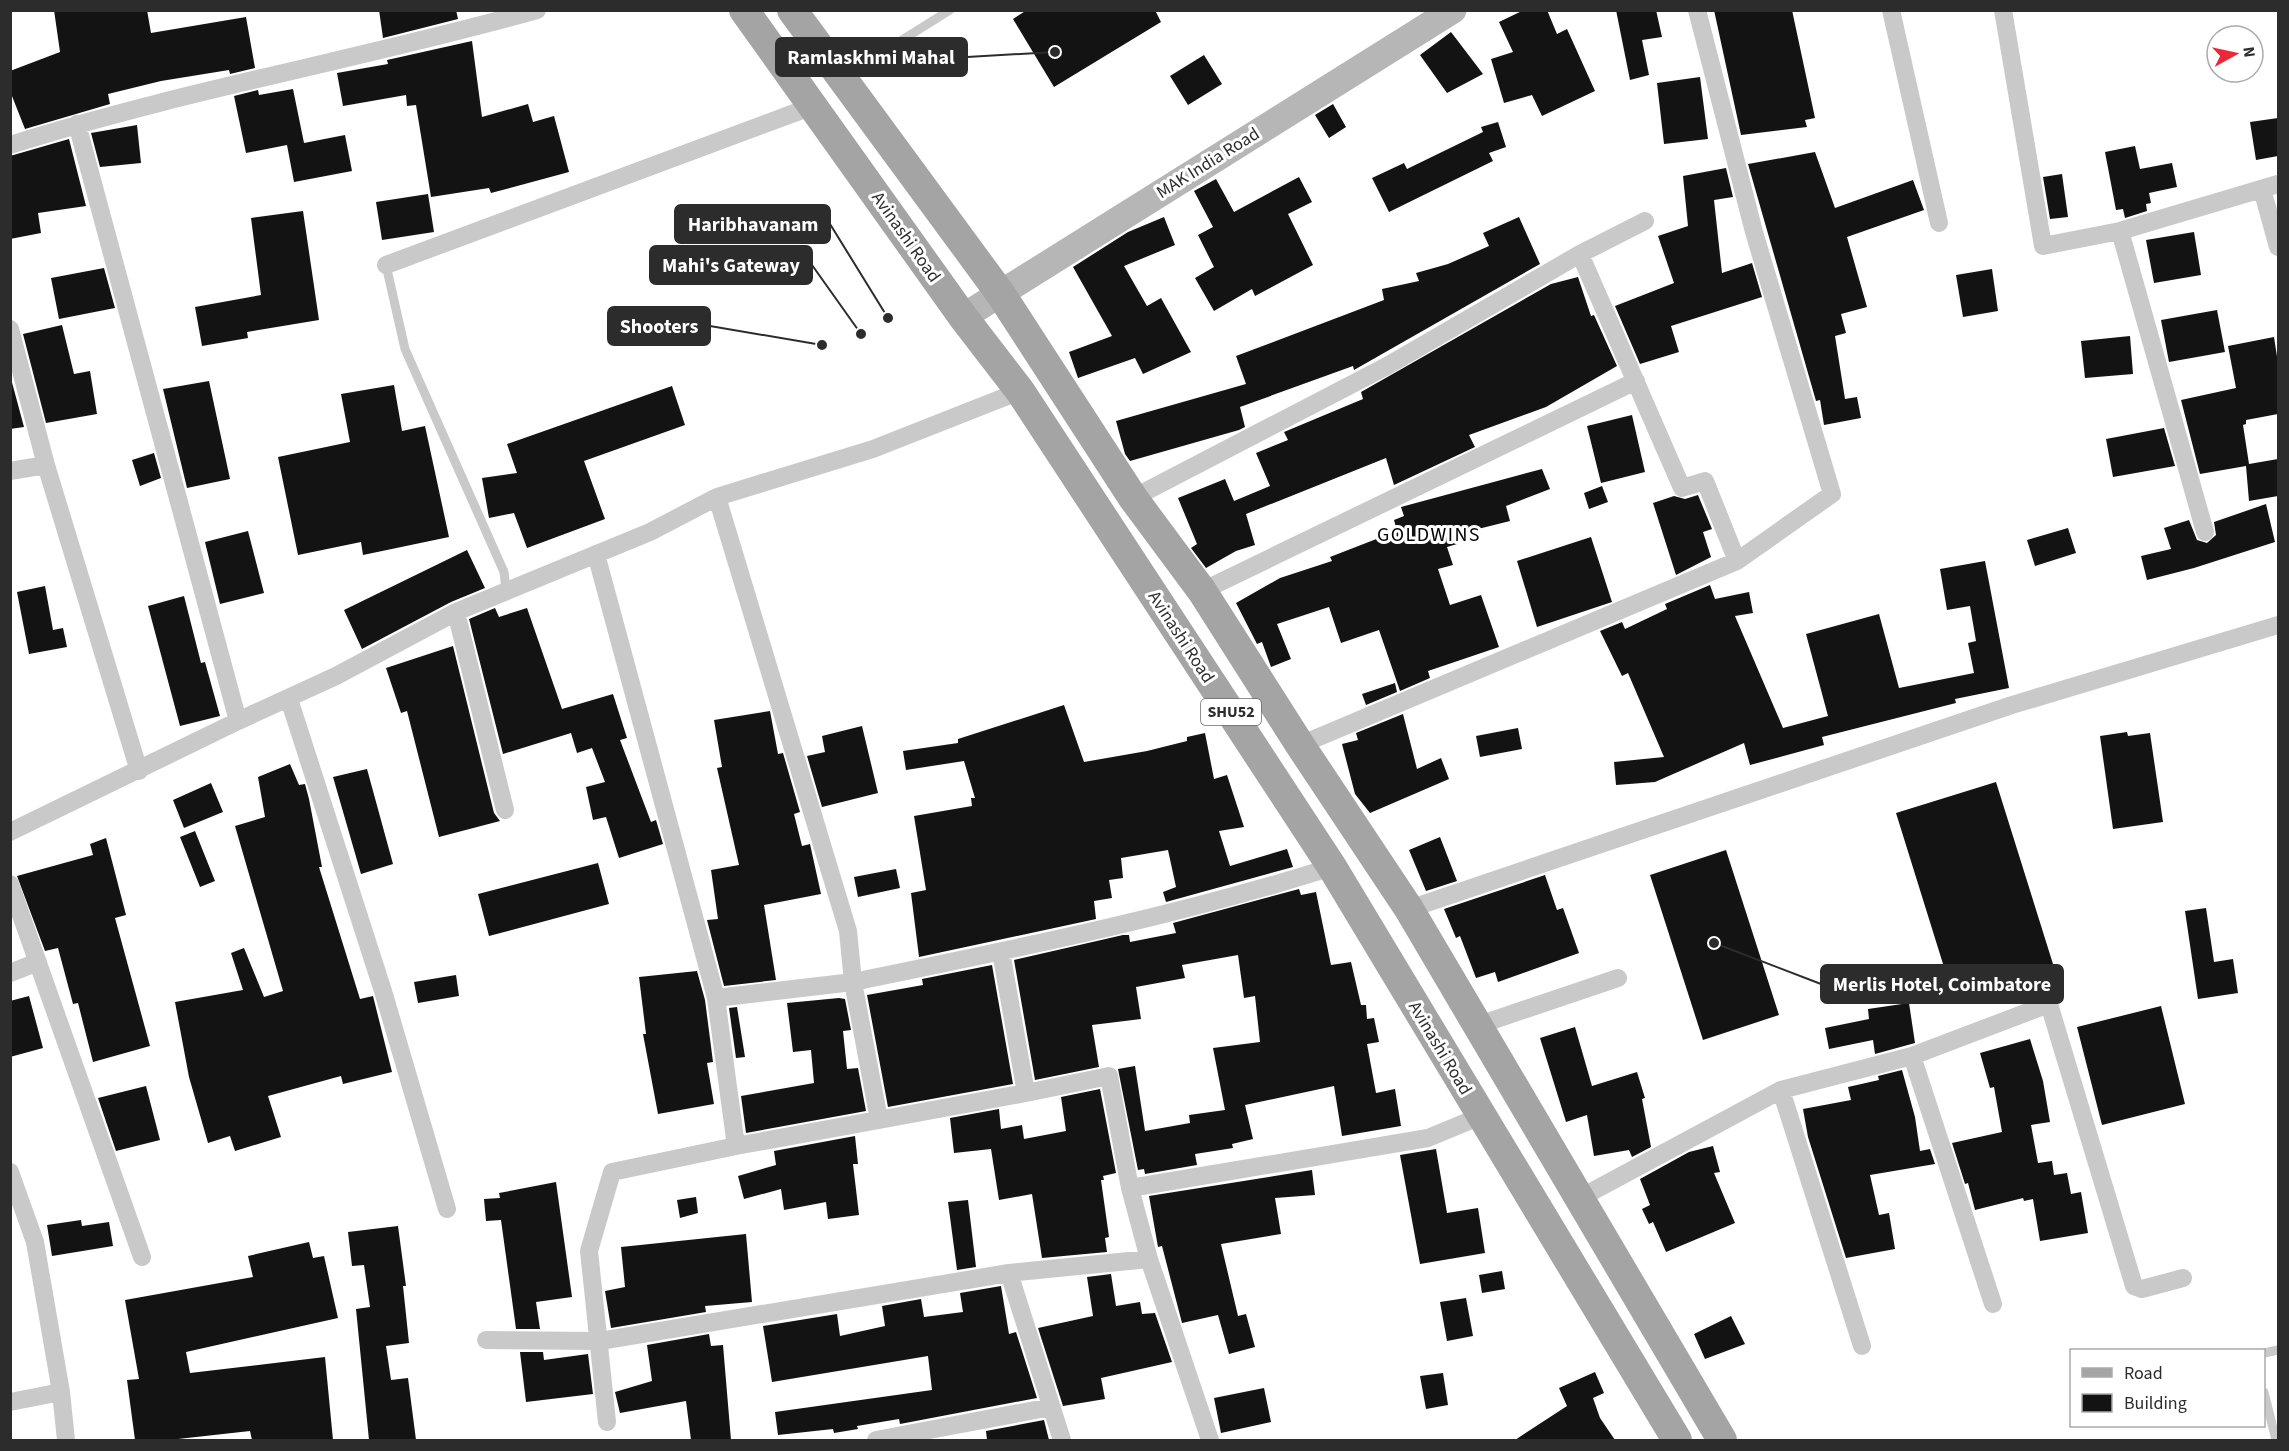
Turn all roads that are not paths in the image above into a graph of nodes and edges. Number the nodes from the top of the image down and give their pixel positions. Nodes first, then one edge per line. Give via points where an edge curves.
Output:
1 (537, 10) edge
2 (744, 10) edge
3 (792, 10) edge
4 (950, 10) edge
5 (1454, 10) edge
6 (1697, 10) edge
7 (1891, 10) edge
8 (2003, 10) edge
9 (842, 77) junction
10 (813, 106) junction
11 (77, 124) junction
12 (10, 145) edge
13 (2270, 187) edge
14 (1645, 220) dead end
15 (1939, 223) dead end
16 (2120, 231) junction
17 (2278, 247) edge
18 (1580, 254) junction
19 (386, 265) joint
20 (999, 293) junction
21 (963, 316) junction
22 (10, 329) edge
23 (1635, 381) junction
24 (1020, 391) junction
25 (46, 465) junction
26 (10, 471) edge
27 (717, 497) junction
28 (1133, 498) junction
29 (2205, 532) dead end
30 (596, 554) junction
31 (1737, 561) junction
32 (507, 590) junction
33 (1203, 591) junction
34 (456, 612) junction
35 (2278, 625) edge
36 (289, 699) junction
37 (238, 721) junction
38 (1300, 744) junction
39 (139, 771) junction
40 (505, 810) dead end
41 (10, 832) edge
42 (1332, 867) junction
43 (10, 884) edge
44 (1409, 909) junction
45 (1001, 952) junction
46 (38, 962) junction
47 (10, 973) edge
48 (1618, 978) dead end
49 (852, 982) junction
50 (716, 998) junction
51 (1479, 1025) junction
52 (1912, 1056) junction
53 (1780, 1090) junction
54 (1026, 1093) junction
55 (1481, 1116) junction
56 (879, 1120) junction
57 (736, 1146) junction
58 (10, 1172) edge
59 (1130, 1188) junction
60 (1580, 1198) junction
61 (447, 1209) dead end
62 (142, 1257) dead end
63 (1149, 1259) junction
64 (1009, 1273) junction
65 (2183, 1278) dead end
66 (1993, 1304) dead end
67 (486, 1340) dead end
68 (600, 1341) junction
69 (1862, 1346) dead end
70 (61, 1392) junction
71 (2265, 1396) edge
72 (10, 1402) edge
73 (1051, 1407) junction
74 (607, 1422) dead end
75 (915, 1436) edge
76 (66, 1440) edge
77 (876, 1440) edge
78 (1062, 1440) edge
79 (1210, 1440) edge
80 (1677, 1440) edge
81 (1722, 1440) edge
82 (2276, 1440) edge

1 - 11 street via 465,31
2 - 10 main road, Avinashi Road / SHU52
3 - 9 main road, SHU52
4 - 9 lane
5 - 20 street, MAK India Road
6 - 31 street via 1754,232 1832,494
7 - 15 street
8 - 16 street via 2043,246
9 - 20 main road, SHU52
10 - 19 street
10 - 21 main road, Avinashi Road / SHU52
11 - 12 street
11 - 37 street
13 - 16 street
13 - 17 street
14 - 18 street
16 - 29 street
18 - 23 street
18 - 28 street via 1387,366
19 - 32 lane via 405,349 504,572
20 - 21 street, MAK India Road
20 - 28 main road, SHU52
21 - 24 main road, Avinashi Road / SHU52
22 - 25 street
23 - 31 street via 1682,488 1704,481
23 - 33 street
24 - 27 street via 873,448
24 - 42 main road, Avinashi Road / SHU52
25 - 26 street
25 - 39 street
27 - 30 street via 650,532
27 - 49 street via 848,931
28 - 33 main road, SHU52
30 - 32 street
30 - 50 street
31 - 38 street
32 - 34 street
33 - 38 main road, SHU52
34 - 36 street
34 - 40 street
35 - 44 street via 2012,705
36 - 37 street
36 - 61 street via 383,991
37 - 39 street
38 - 44 main road, SHU52
39 - 41 street
42 - 45 street via 1239,896
42 - 55 main road, Avinashi Road / SHU52
43 - 46 street
44 - 51 main road, SHU52
45 - 49 street
45 - 54 street
46 - 47 street
46 - 62 street
48 - 51 street
49 - 50 street
49 - 56 street
50 - 57 street
51 - 60 main road, SHU52
52 - 53 street
52 - 65 street via 2049,1004 2134,1286 2142,1289
52 - 66 street
53 - 60 street
53 - 69 street
54 - 56 street
54 - 59 street via 1109,1076
55 - 59 street via 1428,1138
55 - 80 main road, Avinashi Road / SHU52
56 - 57 street
57 - 68 street via 612,1172 589,1251
58 - 70 street via 35,1242
59 - 63 street
60 - 81 main road, SHU52
63 - 64 street
63 - 79 street
64 - 68 street
64 - 73 street
67 - 68 street
68 - 74 street
70 - 72 street
70 - 76 street
71 - 82 lane
73 - 75 street
73 - 78 street
75 - 77 street

